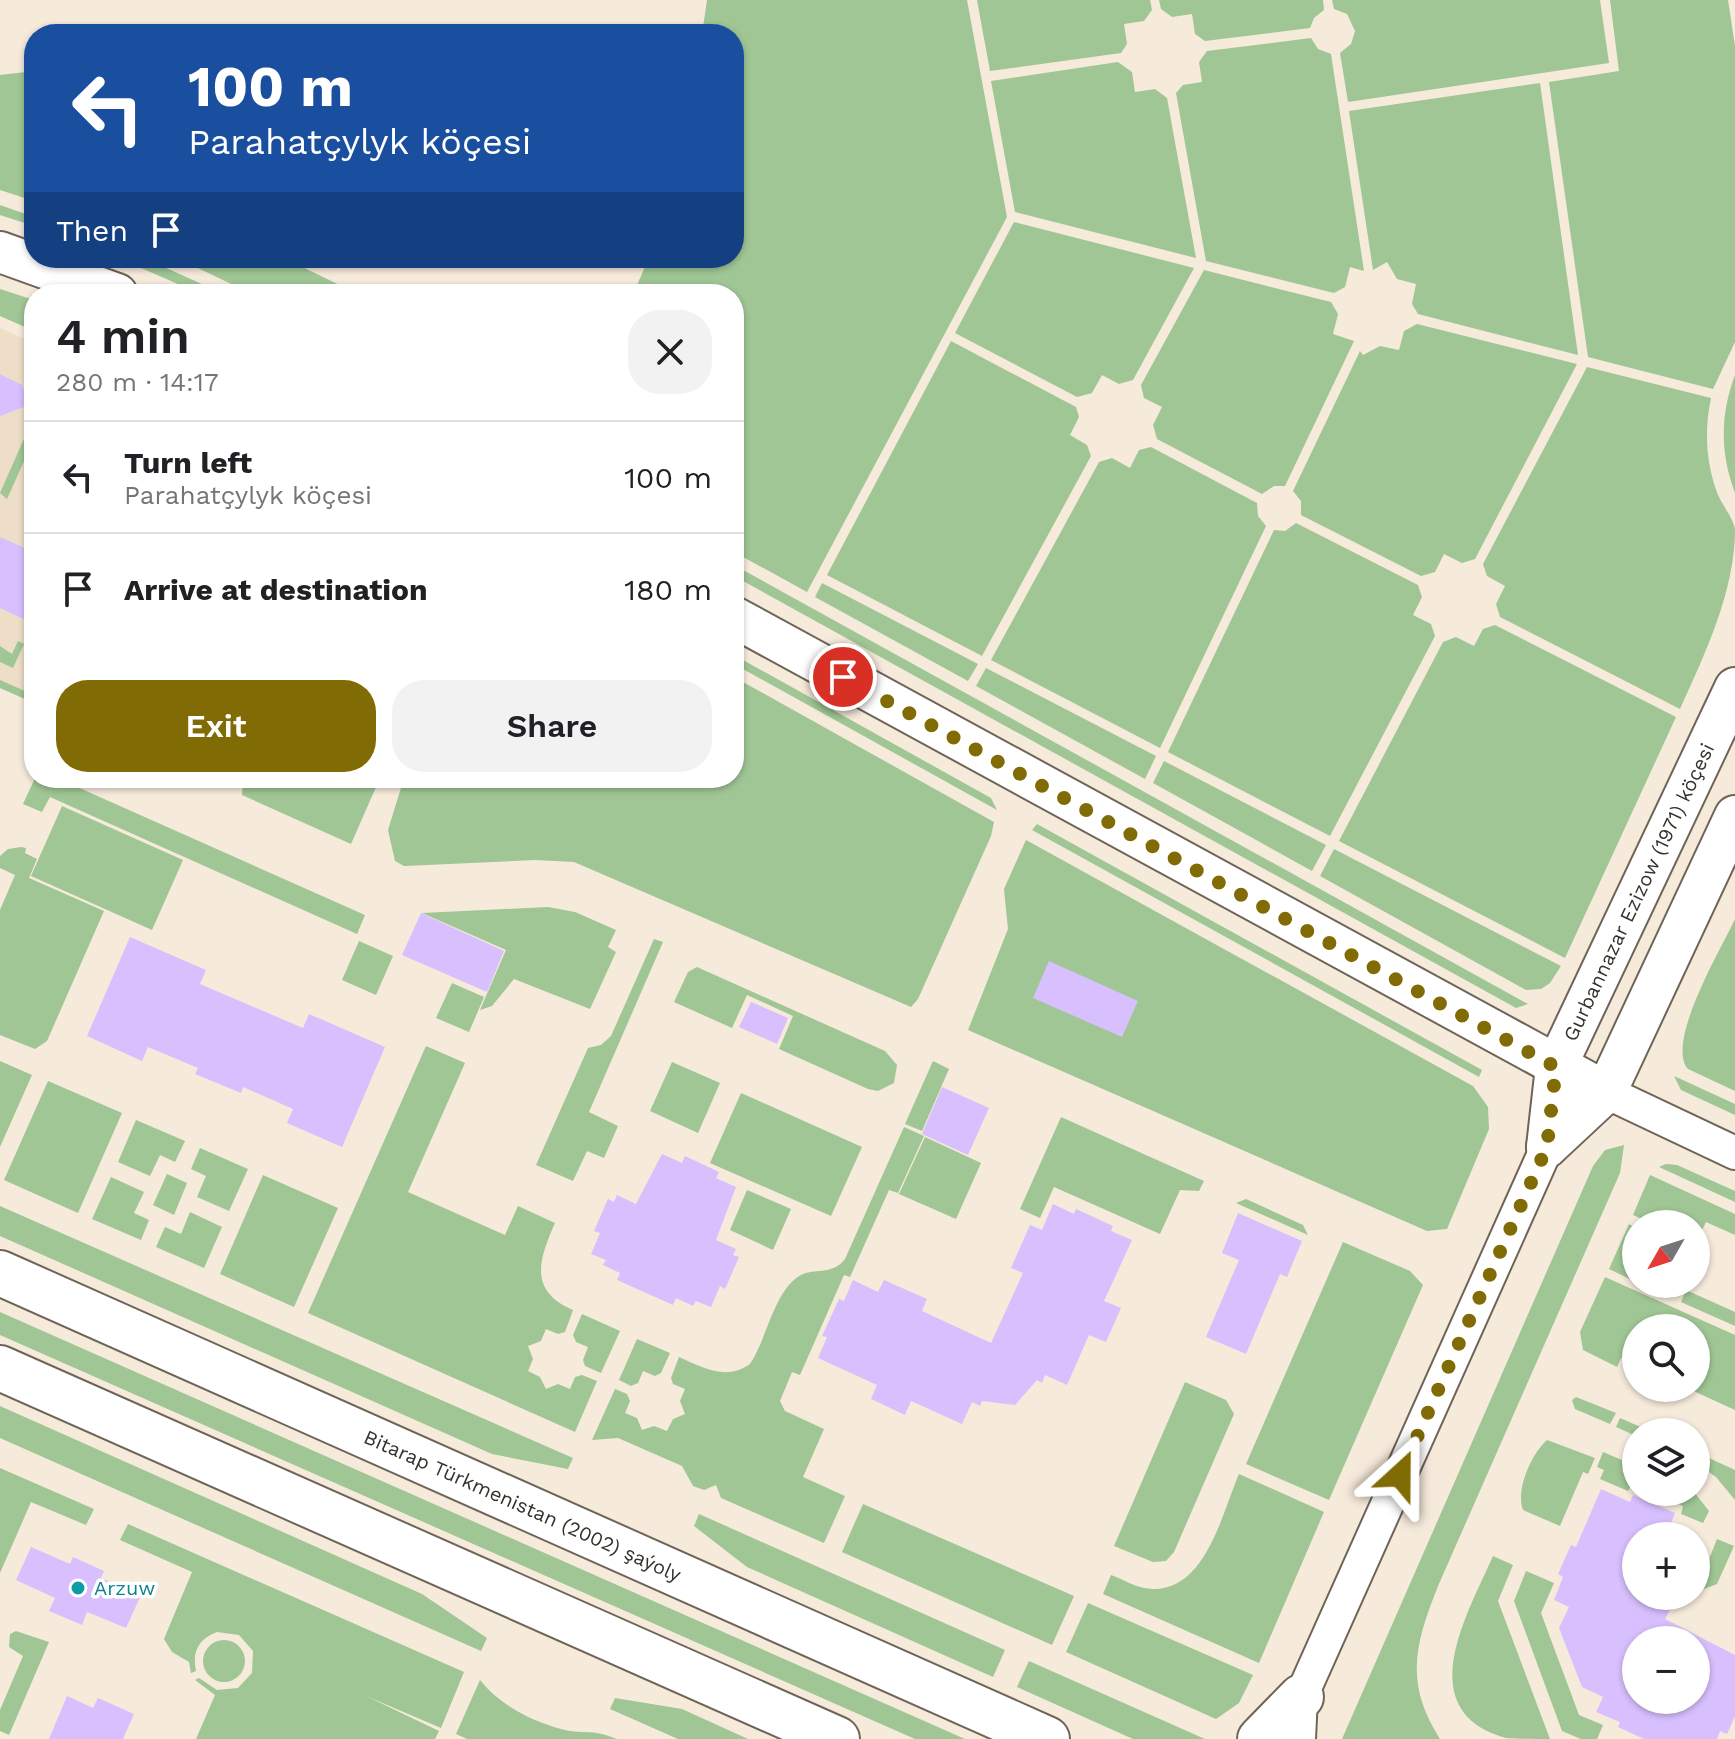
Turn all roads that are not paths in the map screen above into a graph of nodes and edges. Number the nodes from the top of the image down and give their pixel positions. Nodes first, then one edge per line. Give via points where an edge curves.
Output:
1 (0, 252) edge
2 (24, 261) edge
3 (45, 268) edge
4 (89, 284) edge
5 (744, 622) edge
6 (1735, 688) edge
7 (1735, 816) edge
8 (1556, 1067) junction
9 (1606, 1092) junction
10 (1547, 1147) junction
11 (1735, 1153) edge
12 (0, 1273) edge
13 (0, 1368) edge
14 (1300, 1718) edge
15 (837, 1739) edge
16 (1047, 1739) edge
17 (1260, 1739) edge

1 - 2 street
3 - 4 street
5 - 8 street
6 - 8 street, Gurbannazar Ezizow (1971) köçesi
7 - 9 street, Gurbannazar Ezizow (1971) köçesi
8 - 9 street
8 - 10 street, Gurbannazar Ezizow (1971) köçesi
9 - 10 street, Gurbannazar Ezizow (1971) köçesi
9 - 11 street
10 - 14 street, Gurbannazar Ezizow (1971) köçesi
12 - 16 main road, Bitarap Türkmenistan (2002) şaýoly
13 - 15 main road
14 - 17 main road

